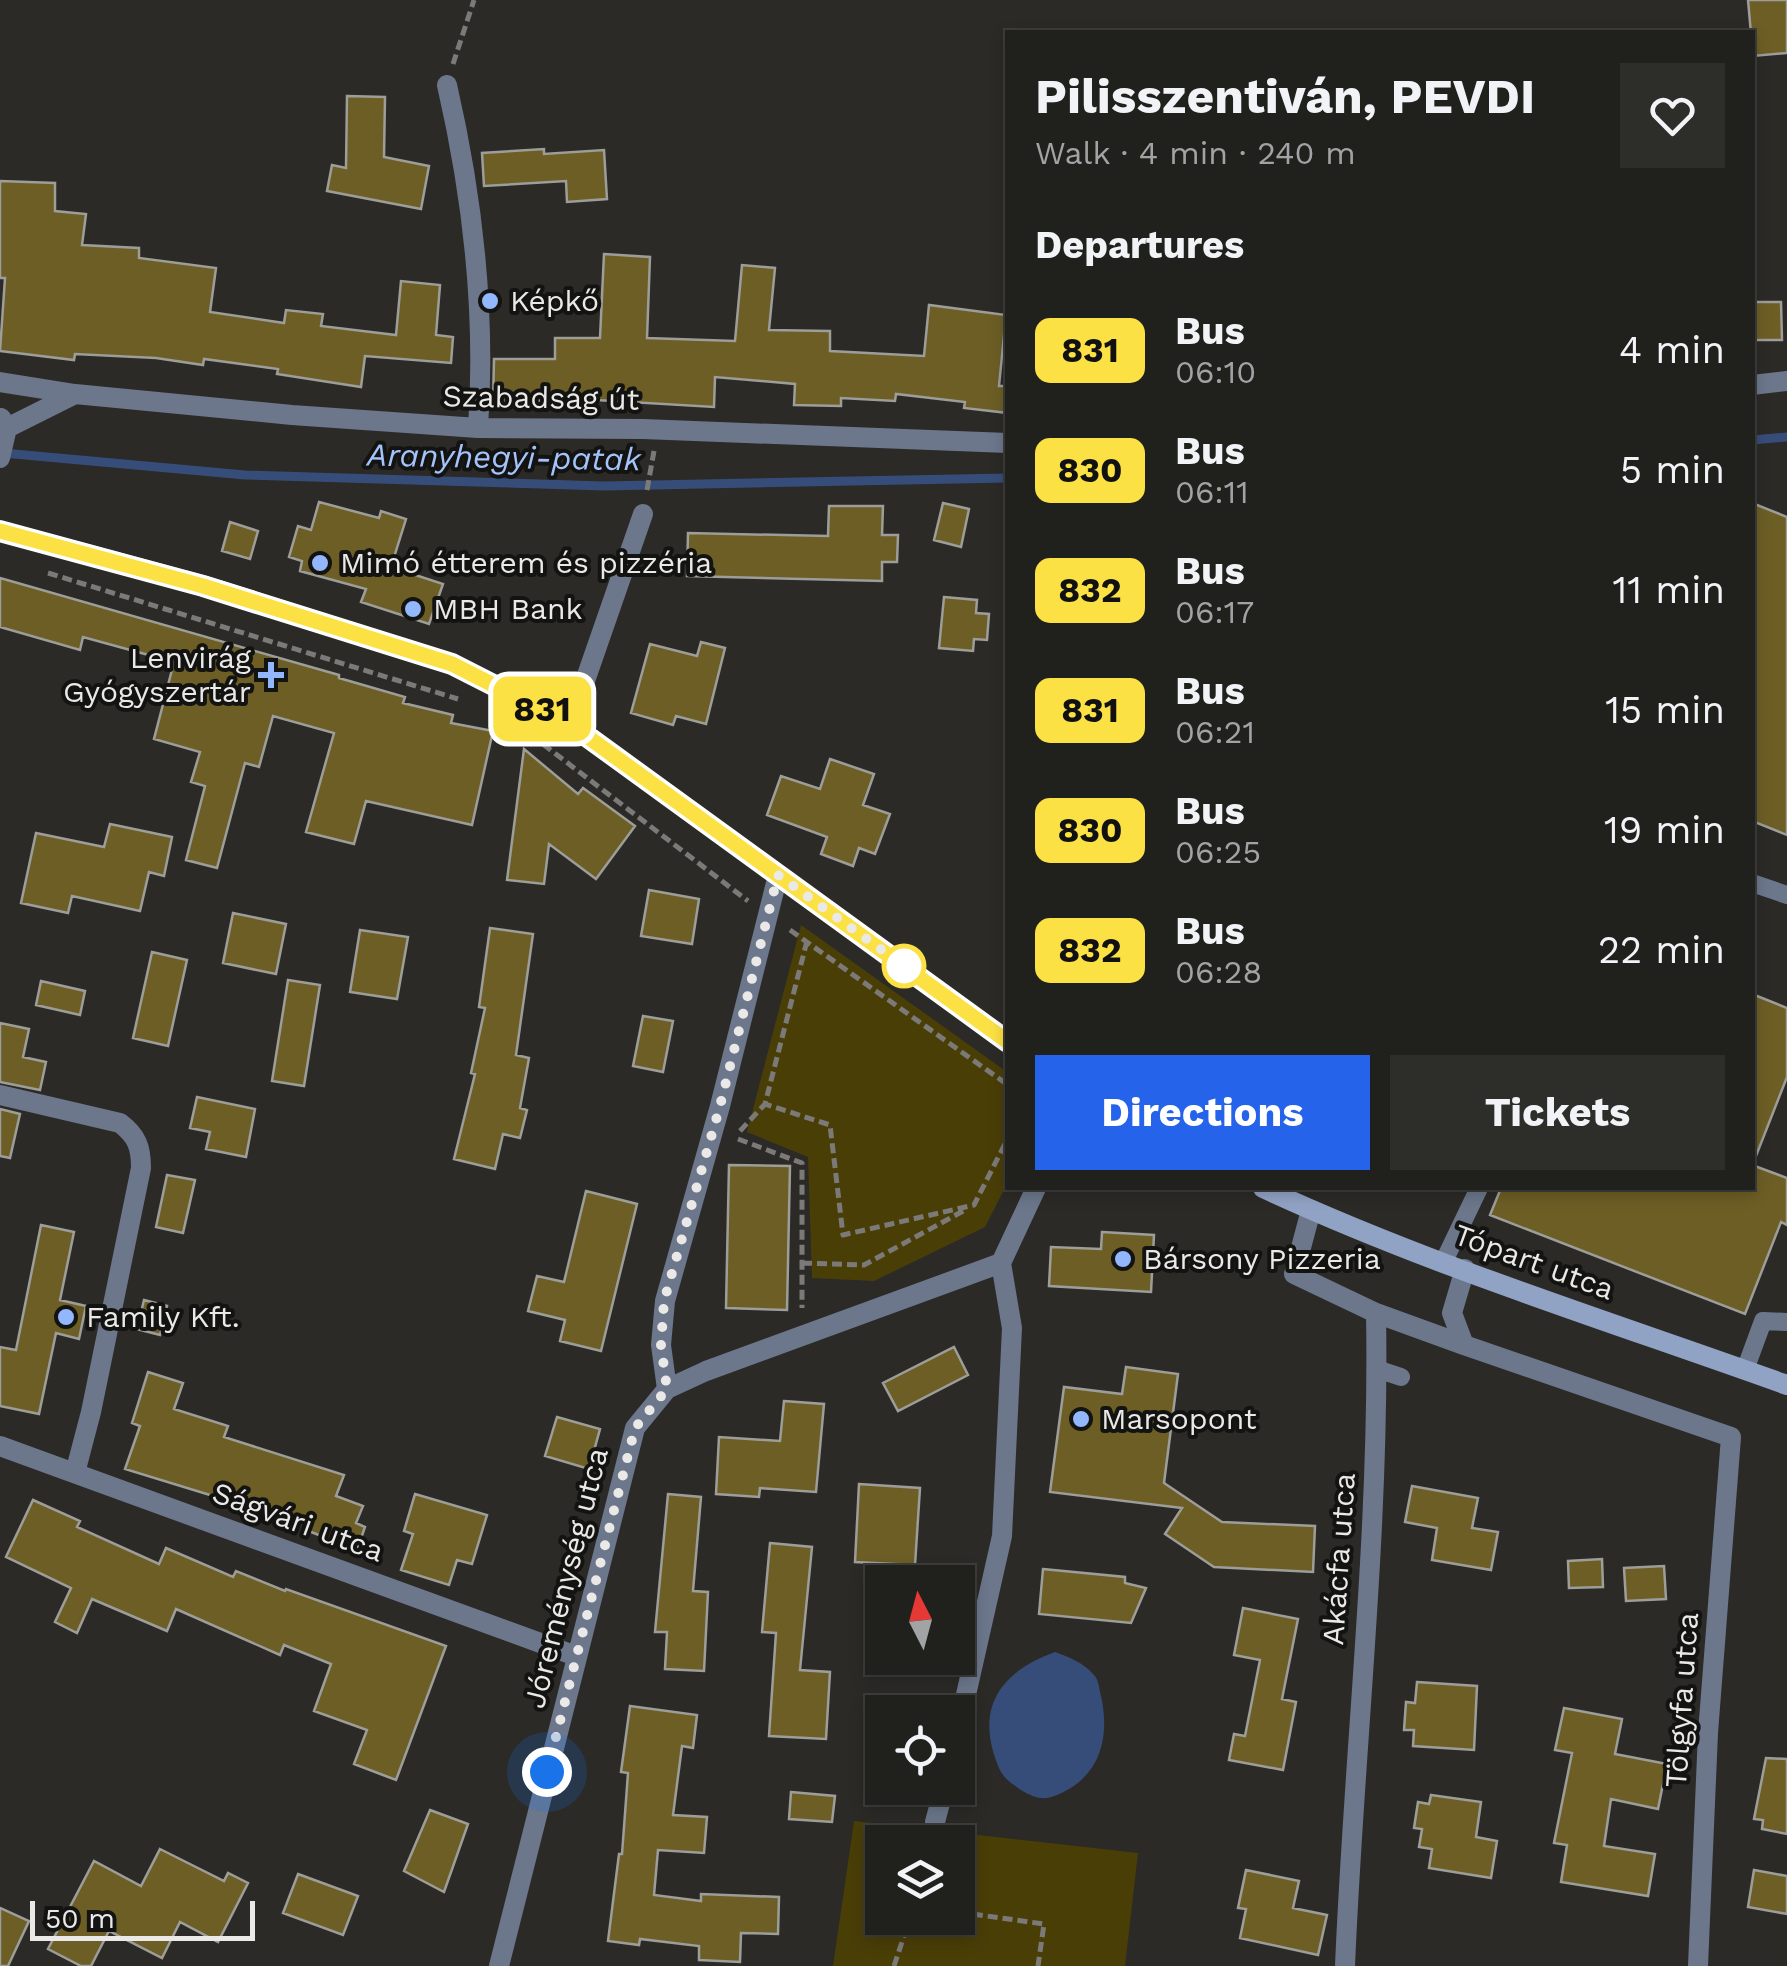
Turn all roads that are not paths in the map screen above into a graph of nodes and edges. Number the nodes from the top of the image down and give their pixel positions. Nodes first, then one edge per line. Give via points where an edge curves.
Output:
1 (447, 84) road end
2 (1787, 381) edge
3 (0, 382) edge
4 (1755, 385) edge
5 (75, 394) junction
6 (478, 428) junction
7 (3, 435) edge
8 (1005, 443) edge
9 (644, 510) road end
10 (0, 531) edge
11 (570, 724) junction
12 (778, 875) junction
13 (1755, 884) edge
14 (1787, 895) edge
15 (1005, 1040) edge
16 (0, 1095) edge
17 (1035, 1190) edge
18 (1267, 1190) edge
19 (1478, 1190) edge
20 (1311, 1210) junction
21 (1444, 1261) junction
22 (1001, 1263) junction
23 (1465, 1269) junction
24 (1376, 1313) junction
25 (1787, 1322) edge
26 (1464, 1345) junction
27 (1377, 1369) junction
28 (1746, 1370) junction
29 (1400, 1378) dead end
30 (1787, 1385) edge
31 (667, 1389) junction
32 (0, 1446) edge
33 (74, 1474) junction
34 (576, 1656) junction
35 (966, 1695) edge
36 (940, 1805) edge
37 (935, 1822) dead end
38 (499, 1966) edge
39 (1345, 1966) edge
40 (1698, 1966) edge

1 - 6 street via 474,231
2 - 4 street
3 - 5 street, Szabadság út
5 - 6 street, Szabadság út
5 - 7 street
6 - 8 street, Szabadság út
9 - 11 street
10 - 11 main road via 452,664
11 - 12 main road
12 - 15 main road
12 - 31 street via 664,1301
13 - 14 lane
16 - 33 street via 120,1123 140,1149
17 - 22 street
18 - 20 main road, Tópart utca
19 - 21 lane
20 - 21 main road, Tópart utca
20 - 24 street via 1294,1274
21 - 23 main road, Tópart utca
22 - 31 street, Jóreménység utca
22 - 35 street via 1012,1328 1002,1536
23 - 26 street via 1452,1314
23 - 28 main road, Tópart utca
24 - 26 street
24 - 27 street, Akácfa utca
25 - 28 lane via 1763,1321
26 - 40 street, Tölgyfa utca via 1731,1437
27 - 29 lane
27 - 39 street, Akácfa utca
28 - 30 main road, Tópart utca
31 - 34 street, Jóreménység utca via 635,1428
32 - 33 street, Ságvári utca
33 - 34 street, Ságvári utca
34 - 38 street, Jóreménység utca
36 - 37 street

